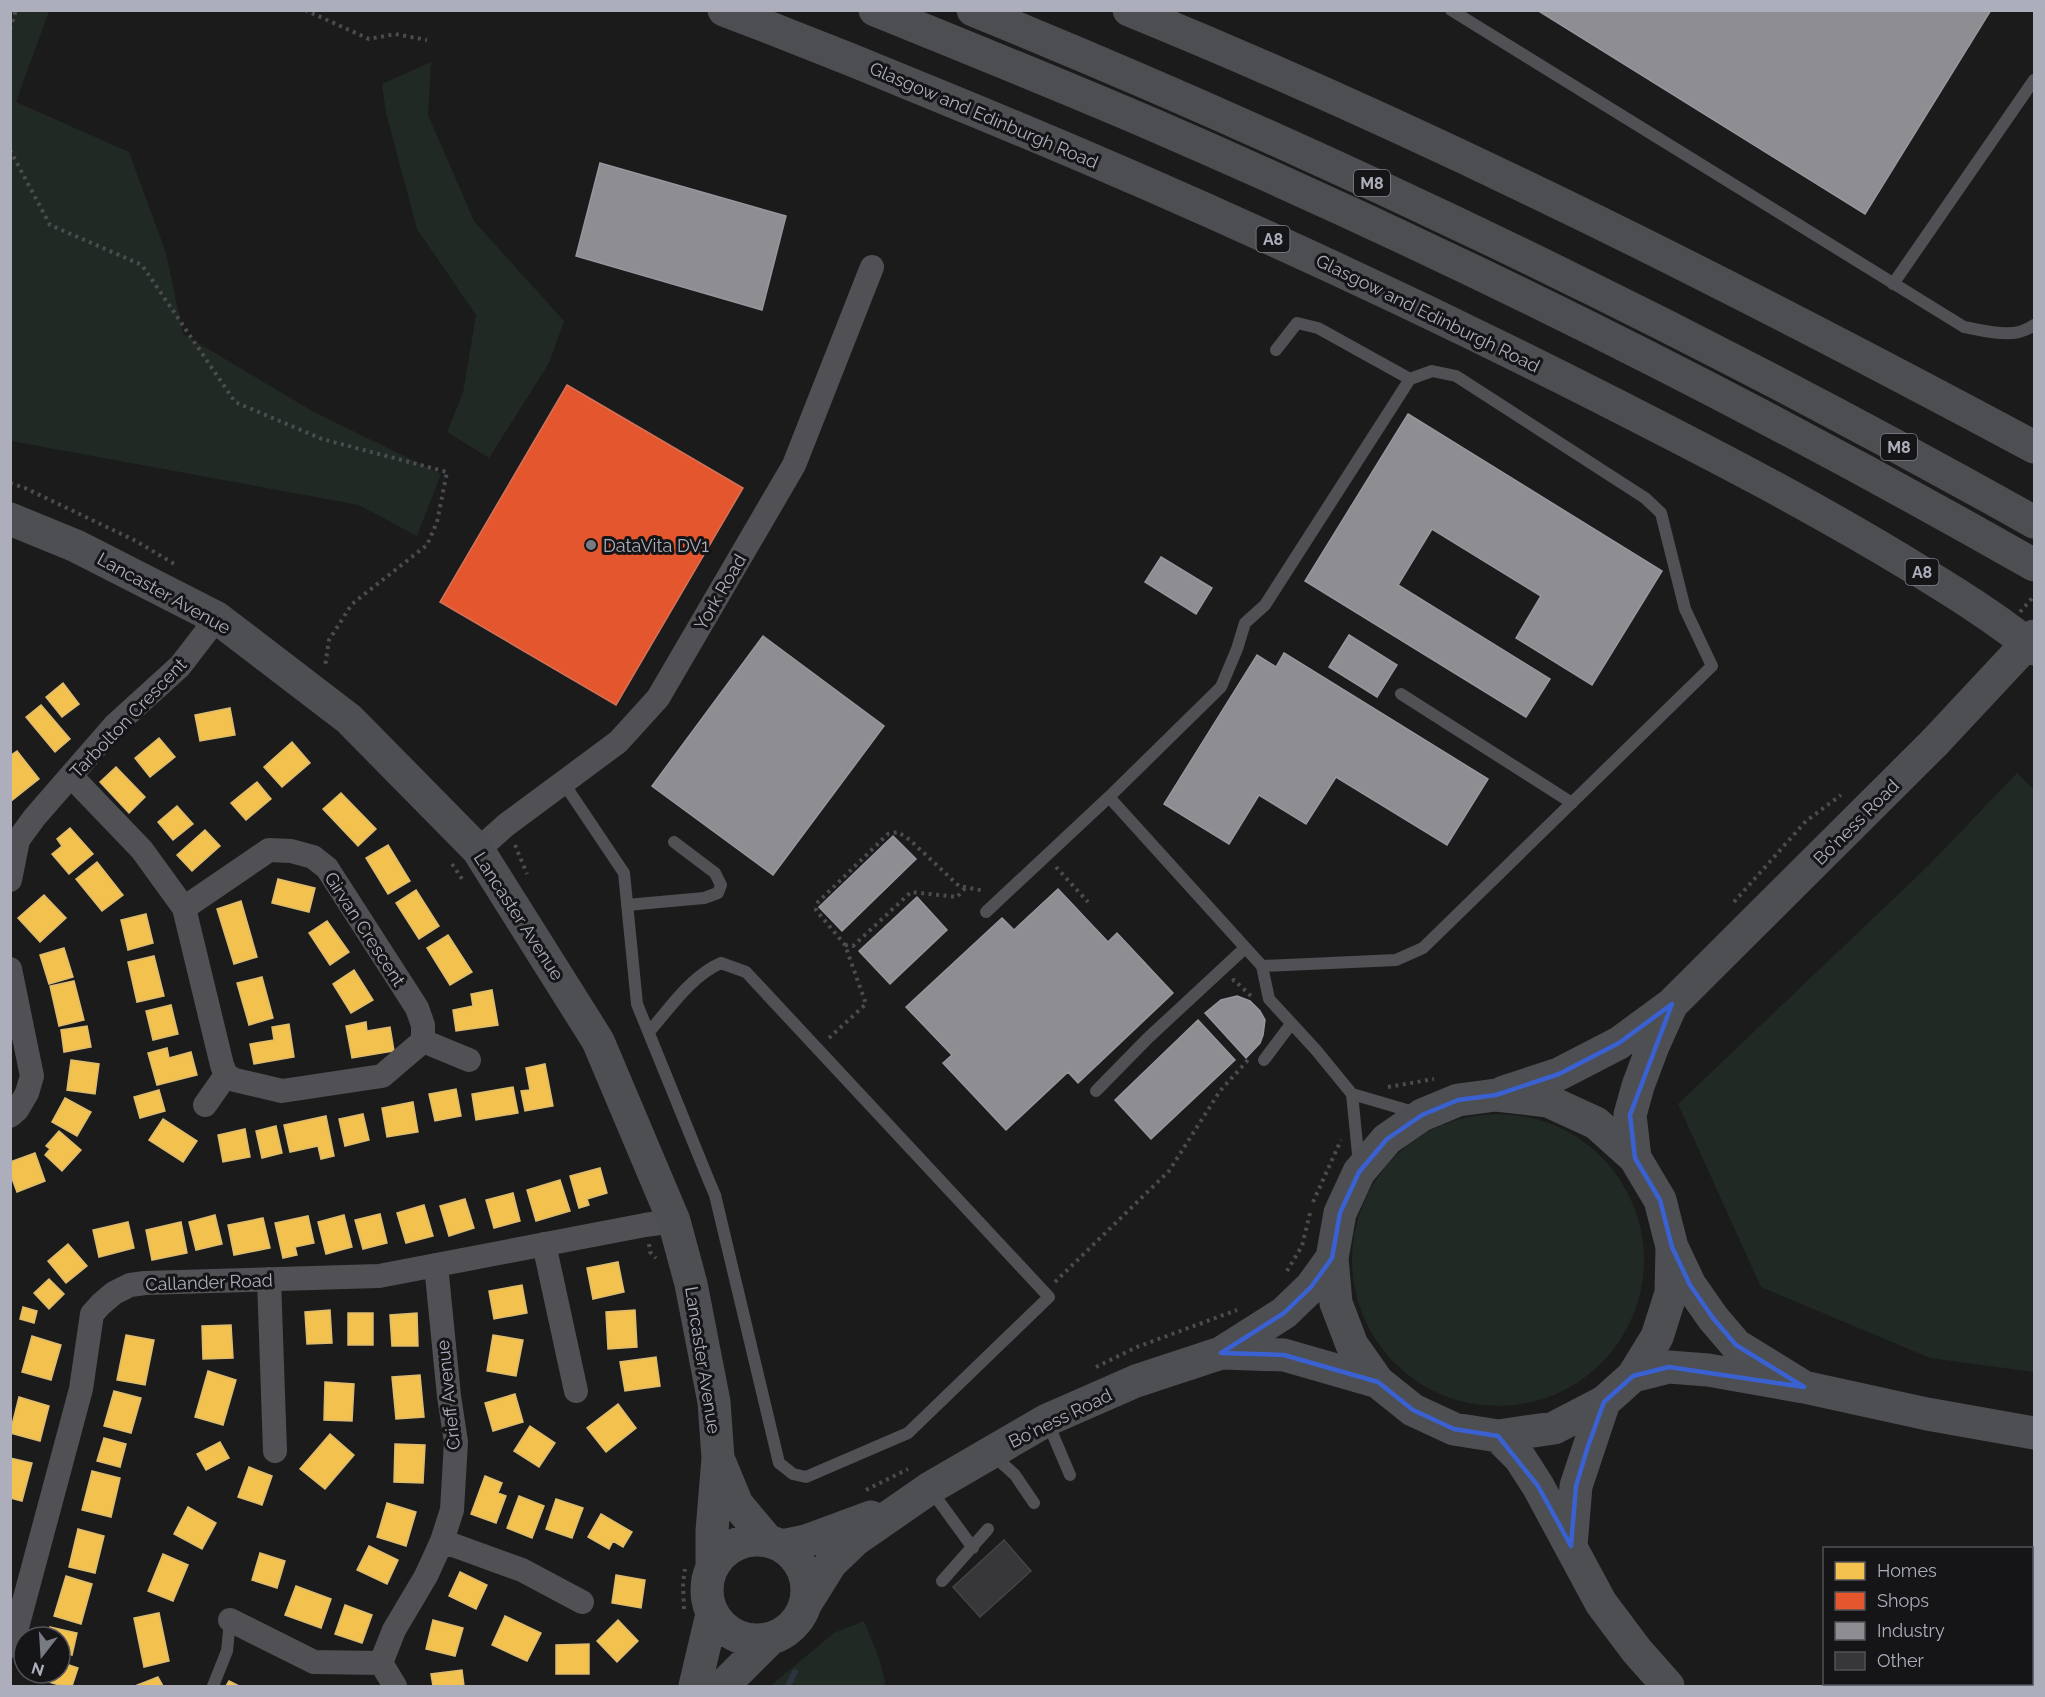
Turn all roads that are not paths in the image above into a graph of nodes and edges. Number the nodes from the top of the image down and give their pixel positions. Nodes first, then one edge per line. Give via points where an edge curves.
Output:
1 (724, 10) edge
2 (875, 10) edge
3 (974, 10) edge
4 (1129, 10) edge
5 (1451, 10) edge
6 (2034, 80) edge
7 (872, 267) dead end
8 (1893, 284) junction
9 (2034, 325) edge
10 (1276, 350) dead end
11 (1410, 379) junction
12 (2034, 447) edge
13 (10, 519) edge
14 (2034, 522) edge
15 (2034, 565) edge
16 (218, 618) junction
17 (2034, 636) edge
18 (2034, 649) edge
19 (1401, 694) dead end
20 (71, 776) junction
21 (563, 782) junction
22 (1109, 797) junction
23 (1572, 802) junction
24 (14, 838) edge
25 (674, 842) dead end
26 (478, 850) junction
27 (10, 880) edge
28 (627, 905) junction
29 (184, 908) junction
30 (986, 912) dead end
31 (1245, 948) junction
32 (1262, 966) junction
33 (10, 969) edge
34 (1672, 1004) junction
35 (1291, 1024) junction
36 (649, 1032) junction
37 (423, 1041) junction
38 (1260, 1057) road end
39 (469, 1060) dead end
40 (226, 1075) junction
41 (1096, 1091) dead end
42 (1352, 1094) junction
43 (1496, 1095) junction
44 (205, 1105) dead end
45 (1422, 1115) junction
46 (10, 1116) edge
47 (1635, 1158) junction
48 (1359, 1172) junction
49 (660, 1223) junction
50 (544, 1244) junction
51 (1672, 1247) junction
52 (1332, 1258) junction
53 (436, 1265) junction
54 (269, 1279) junction
55 (1221, 1353) junction
56 (1633, 1376) junction
57 (1378, 1382) junction
58 (1804, 1387) junction
59 (576, 1391) dead end
60 (1604, 1402) junction
61 (1047, 1420) junction
62 (2034, 1433) edge
63 (1498, 1436) junction
64 (274, 1451) dead end
65 (990, 1453) junction
66 (718, 1458) junction
67 (1071, 1475) dead end
68 (918, 1485) junction
69 (1034, 1503) dead end
70 (988, 1529) dead end
71 (441, 1541) junction
72 (774, 1543) junction
73 (1571, 1546) junction
74 (973, 1548) junction
75 (699, 1565) junction
76 (20, 1576) edge
77 (942, 1581) dead end
78 (582, 1602) dead end
79 (806, 1603) junction
80 (698, 1612) junction
81 (230, 1620) joint
82 (770, 1639) junction
83 (10, 1646) edge
84 (381, 1663) junction
85 (213, 1686) edge
86 (395, 1686) edge
87 (695, 1686) edge
88 (723, 1686) edge
89 (1668, 1686) edge

1 - 18 highway, Glasgow and Edinburgh Road / A8 via 1069,149 1506,350 1654,424 1871,542 1957,594
2 - 15 highway, M8 via 1156,126 1492,280 1851,462
3 - 14 highway, M8 via 1165,90 1511,248 1762,374
4 - 12 highway via 1308,87 1583,214 1803,324
5 - 8 lane
6 - 8 lane
7 - 21 street, York Road via 794,465 658,698 618,742
8 - 9 lane via 1964,327 2004,334
10 - 11 lane via 1297,323 1318,328
11 - 22 lane via 1265,605 1245,623 1221,687
11 - 23 lane via 1432,371 1456,376 1645,498 1661,513 1685,609 1713,666
13 - 16 main road, Lancaster Avenue via 76,546
16 - 20 street, Tarbolton Crescent via 180,666 114,726
16 - 26 main road, Lancaster Avenue via 350,719
17 - 34 main road, Bo'ness Road, bridge via 1935,742
19 - 23 lane
20 - 24 street, Tarbolton Crescent
20 - 29 street via 142,850
21 - 26 street, York Road
21 - 28 lane via 624,873
22 - 30 lane
22 - 31 lane
23 - 32 lane via 1422,948 1396,960
24 - 27 street, Tarbolton Crescent
25 - 28 lane via 715,873 721,885 718,893 704,898
26 - 49 main road, Lancaster Avenue via 598,1041
28 - 36 lane via 637,1004
29 - 37 street, Girvan Crescent via 268,850 313,857 327,868 417,1008
29 - 40 street
31 - 32 lane
31 - 41 lane
32 - 35 lane via 1269,999
33 - 46 street via 32,1076 27,1094
34 - 43 main road, Bo'ness Road via 1619,1043 1569,1069
34 - 47 main road, Bo'ness Road via 1630,1115
35 - 38 lane
35 - 42 lane
36 - 36 lane via 715,1196 779,1463 793,1474 806,1477 908,1433 1049,1297 746,972 721,963 709,968
37 - 39 street
37 - 40 street via 382,1076 282,1091
40 - 44 street
42 - 45 lane
42 - 48 lane
43 - 45 main road via 1458,1100
43 - 47 main road via 1548,1101 1596,1123
45 - 48 main road via 1387,1139
47 - 51 main road via 1660,1200
48 - 52 main road via 1340,1213
49 - 50 street, Callander Road
49 - 66 main road, Lancaster Avenue via 692,1284 714,1402
50 - 53 street, Callander Road
50 - 59 street
51 - 56 main road via 1671,1293 1657,1337
51 - 58 main road via 1690,1285 1736,1345
52 - 55 main road, Bo'ness Road via 1311,1287 1284,1313
52 - 57 main road via 1336,1304 1352,1346
53 - 54 street, Callander Road via 379,1276
53 - 71 street, Crieff Avenue via 456,1442 452,1510
54 - 64 street
54 - 76 street, Callander Road via 130,1286 114,1293 92,1314 81,1389
55 - 57 main road, Bo'ness Road via 1284,1355
55 - 61 main road, Bo'ness Road via 1136,1381
56 - 58 main road via 1669,1367
56 - 60 main road
57 - 63 main road via 1413,1410 1454,1429
58 - 62 main road
60 - 63 main road via 1554,1428
60 - 73 main road via 1576,1486
61 - 65 main road, Bo'ness Road
61 - 67 lane
63 - 73 main road via 1520,1458
65 - 68 main road, Bo'ness Road
65 - 69 lane via 1015,1474
66 - 72 main road, Lancaster Avenue via 737,1504
66 - 75 main road, Lancaster Avenue via 712,1532
68 - 72 main road, Bo'ness Road via 806,1541
68 - 74 lane
68 - 79 main road, Bo'ness Road via 831,1563
70 - 74 lane
71 - 78 street via 522,1570
71 - 84 street, Crieff Avenue via 426,1576 393,1630
72 - 75 main road via 750,1539
72 - 79 main road via 795,1556 804,1571 808,1586
73 - 89 main road via 1601,1603
74 - 77 lane
75 - 80 main road via 707,1582 707,1598
76 - 83 street, Callander Road via 15,1635
79 - 82 main road via 799,1619
80 - 82 main road via 736,1636
80 - 87 main road
81 - 84 street via 314,1662
81 - 85 lane via 227,1651
82 - 88 main road
84 - 86 street

